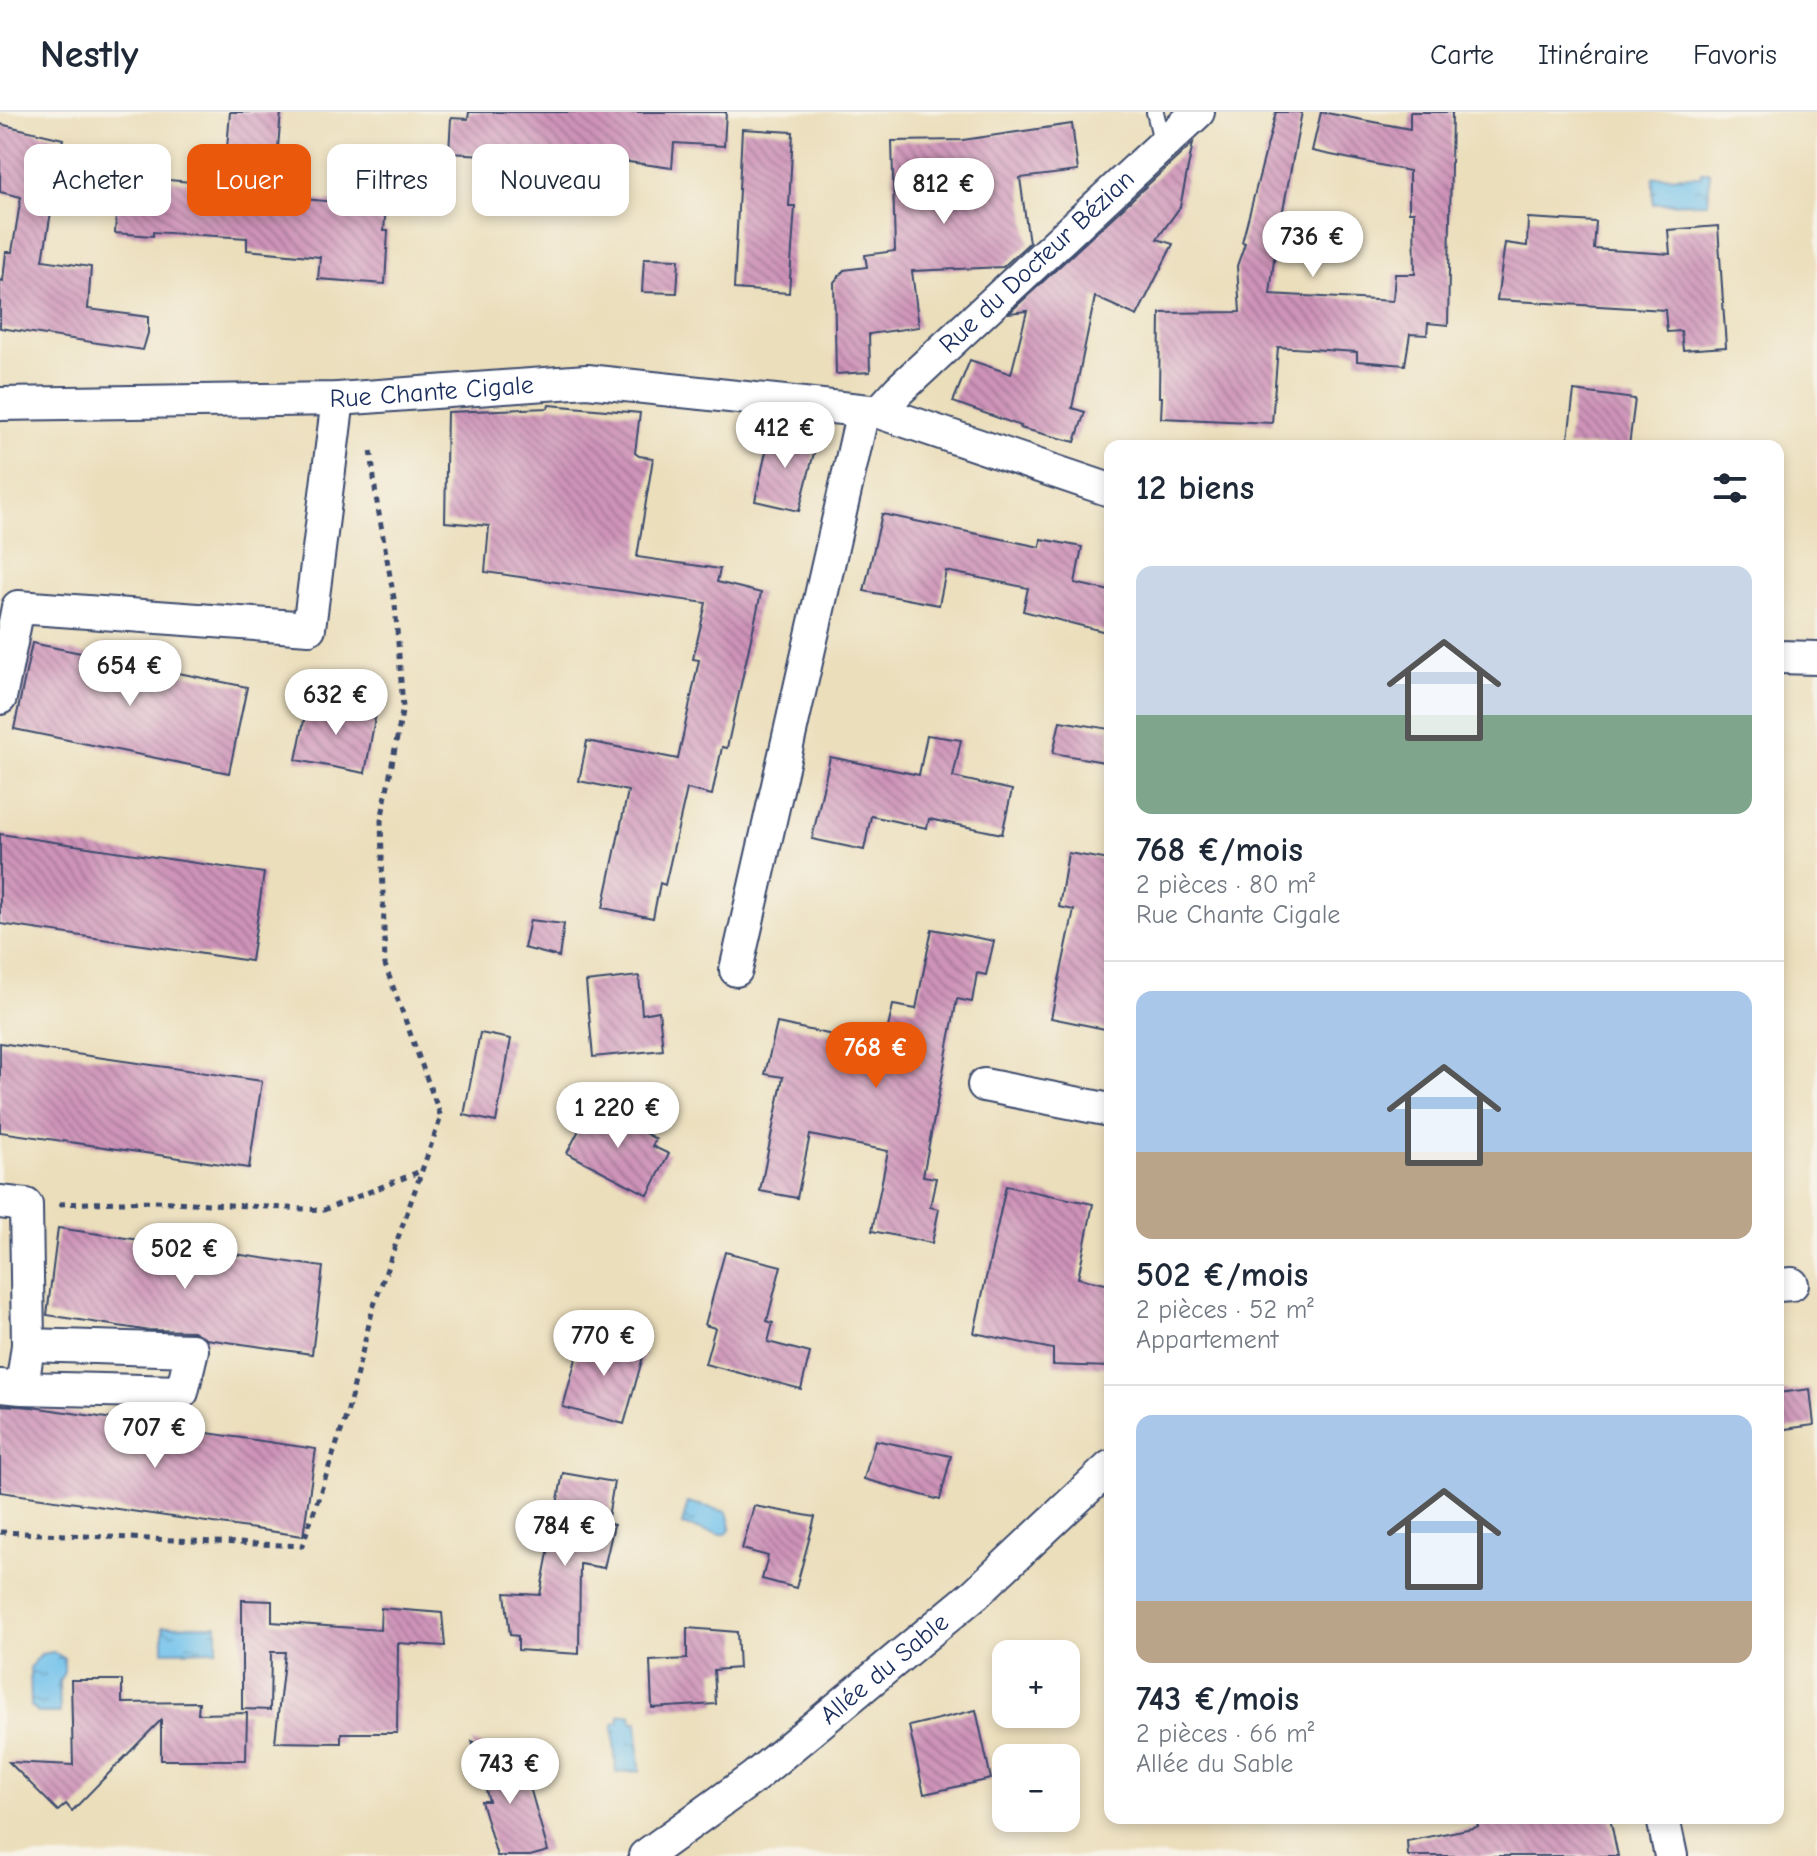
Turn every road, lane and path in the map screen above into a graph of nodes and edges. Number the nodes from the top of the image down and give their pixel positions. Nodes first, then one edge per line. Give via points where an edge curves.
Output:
1 (1155, 112) edge
2 (1198, 112) edge
3 (1164, 146) junction
4 (352, 398) junction
5 (0, 404) edge
6 (871, 411) junction
7 (1104, 488) edge
8 (1784, 657) edge
9 (1817, 658) edge
10 (0, 698) edge
11 (736, 970) dead end
12 (984, 1085) dead end
13 (1104, 1109) edge
14 (422, 1170) junction
15 (13, 1204) edge
16 (28, 1345) junction
17 (11, 1387) edge
18 (1104, 1473) edge
19 (0, 1532) edge
20 (1664, 1824) edge
21 (645, 1856) edge
22 (1671, 1856) edge

1 - 3 lane
2 - 3 street, Rue du Docteur Bézian
3 - 6 street, Rue du Docteur Bézian
4 - 5 street, Rue Chante Cigale
4 - 6 street, Rue Chante Cigale via 587,381
4 - 10 street via 309,628 18,607
4 - 14 path via 395,604 403,707 381,821 385,965 441,1117
6 - 7 street, Rue Chante Cigale
6 - 11 street
8 - 9 street
12 - 13 street
14 - 15 path via 324,1210 154,1201
14 - 19 path via 373,1308 347,1414 302,1546
15 - 16 street
16 - 17 street
16 - 17 street via 192,1350 182,1392
18 - 21 street, Allée du Sable via 964,1603 753,1778
20 - 22 street

